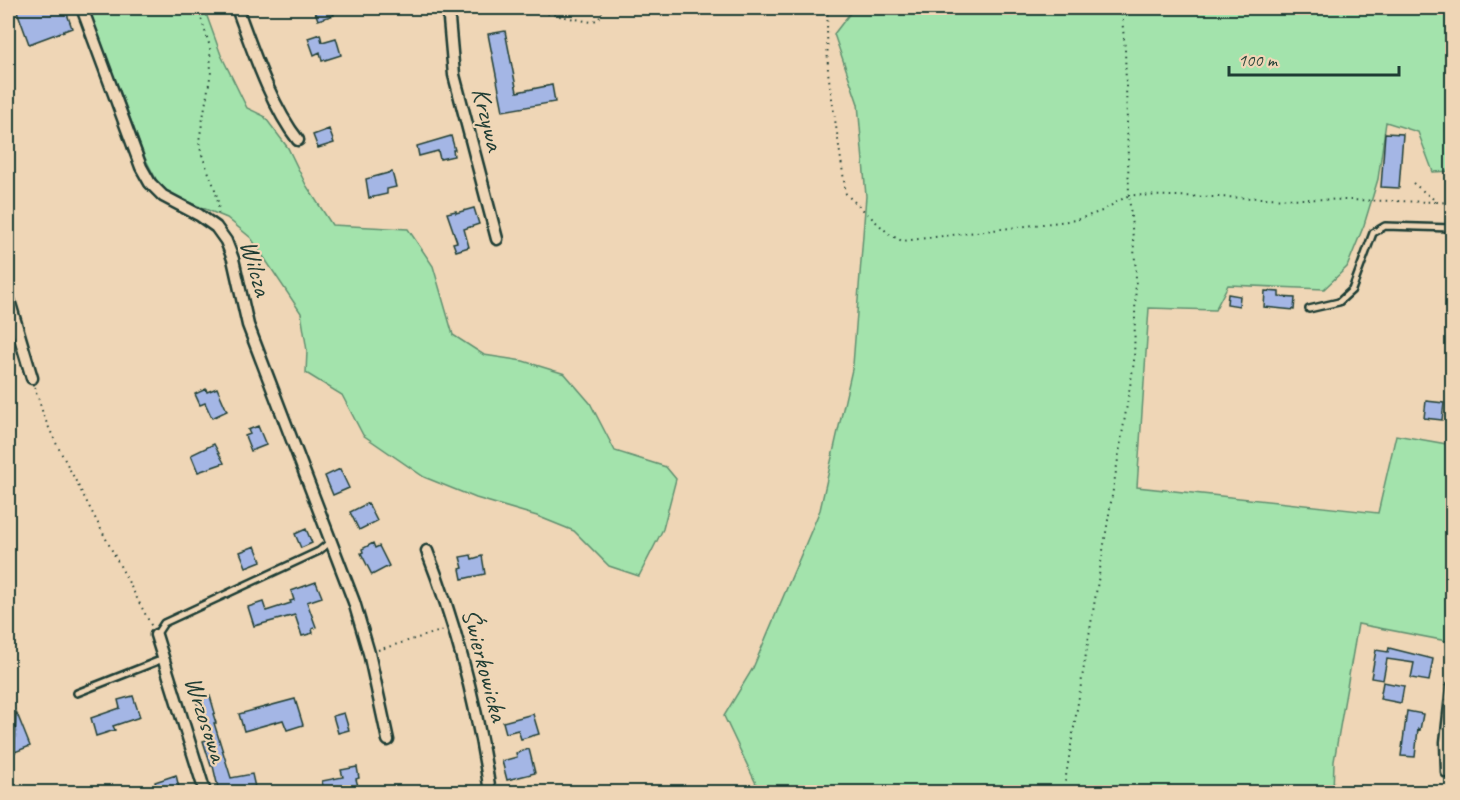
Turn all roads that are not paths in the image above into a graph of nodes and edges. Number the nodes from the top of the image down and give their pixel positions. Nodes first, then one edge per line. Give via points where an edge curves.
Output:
1 (82, 8) edge
2 (237, 8) edge
3 (448, 8) edge
4 (298, 140) dead end
5 (1452, 228) edge
6 (496, 239) dead end
7 (8, 297) edge
8 (1309, 309) dead end
9 (32, 378) road end
10 (330, 542) junction
11 (428, 551) dead end
12 (156, 635) joint
13 (163, 659) junction
14 (1452, 687) edge
15 (76, 693) dead end
16 (388, 740) dead end
17 (1447, 772) dead end
18 (205, 792) edge
19 (490, 792) edge

1 - 10 street, Wilcza via 150,183 163,196 199,214 226,241 248,325
2 - 4 street via 282,114
3 - 6 street, Krzywa via 456,83
5 - 8 lane via 1385,226 1373,233 1352,290 1339,302
7 - 9 street
10 - 12 lane via 164,623
10 - 16 street, Wilcza via 369,653
11 - 19 street, Świerkowicka via 480,731
12 - 13 street, Wrzosowa
13 - 15 lane, Wrzosowa
13 - 18 street, Wrzosowa
14 - 17 street

